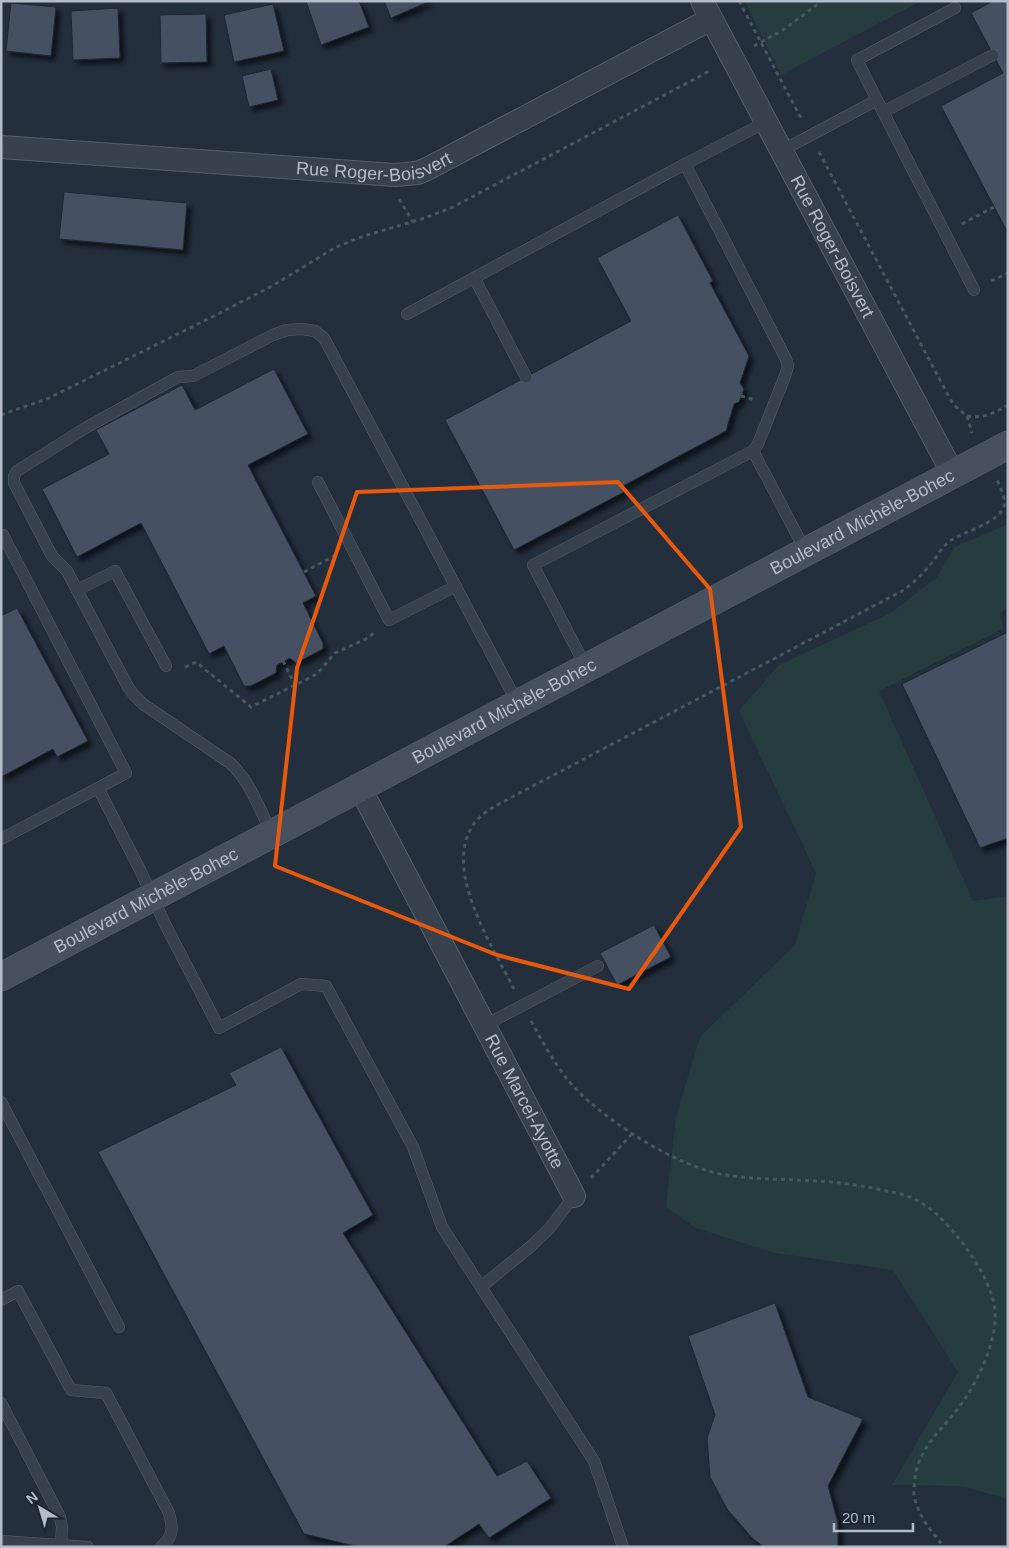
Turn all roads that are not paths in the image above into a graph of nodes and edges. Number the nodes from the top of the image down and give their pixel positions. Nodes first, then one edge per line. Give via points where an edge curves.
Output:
1 (955, 8) dead end
2 (706, 10) edge
3 (993, 54) dead end
4 (877, 100) junction
5 (883, 112) junction
6 (766, 122) junction
7 (1, 147) edge
8 (781, 151) junction
9 (685, 164) junction
10 (475, 279) junction
11 (974, 290) dead end
12 (407, 314) dead end
13 (526, 377) dead end
14 (1008, 445) edge
15 (753, 450) junction
16 (953, 474) junction
17 (318, 482) dead end
18 (1, 536) edge
19 (806, 552) junction
20 (456, 586) junction
21 (78, 590) junction
22 (166, 666) dead end
23 (587, 668) junction
24 (518, 704) junction
25 (98, 788) junction
26 (360, 788) junction
27 (272, 834) junction
28 (1, 839) edge
29 (152, 898) junction
30 (598, 966) dead end
31 (1, 977) edge
32 (485, 1025) junction
33 (1, 1102) edge
34 (574, 1196) joint
35 (481, 1287) junction
36 (1, 1300) edge
37 (119, 1328) dead end
38 (1, 1403) edge
39 (1, 1541) edge
40 (61, 1545) junction
41 (88, 1547) edge
42 (161, 1547) edge
43 (623, 1547) edge

1 - 4 lane via 857,60
2 - 6 street, Rue Roger-Boisvert
2 - 7 street, Rue Roger-Boisvert via 427,169 410,175
3 - 5 lane
4 - 5 lane
4 - 8 lane
5 - 11 lane
6 - 8 street, Rue Roger-Boisvert
6 - 9 lane
8 - 16 street, Rue Roger-Boisvert
9 - 10 lane
9 - 15 lane via 788,366
10 - 12 lane
10 - 13 lane
14 - 16 street, Boulevard Michèle-Bohec
15 - 19 lane
15 - 23 lane via 533,565
16 - 19 street, Boulevard Michèle-Bohec
17 - 20 lane via 389,620
18 - 25 lane via 126,773
19 - 23 street, Boulevard Michèle-Bohec
20 - 21 lane via 324,338 315,331 302,328 273,335 193,376 178,377 17,470 14,483 52,556 67,571
20 - 24 lane
21 - 22 lane via 115,571
21 - 27 lane via 134,695 237,769
23 - 24 street, Boulevard Michèle-Bohec
24 - 26 street, Boulevard Michèle-Bohec
25 - 28 lane
25 - 29 lane
26 - 27 street, Boulevard Michèle-Bohec
26 - 32 street, Rue Marcel-Ayotte
27 - 29 street, Boulevard Michèle-Bohec
29 - 31 street, Boulevard Michèle-Bohec
29 - 35 lane via 219,1028 301,984 326,986 413,1147 442,1227
30 - 32 lane
32 - 34 street, Rue Marcel-Ayotte
33 - 37 lane
34 - 35 lane via 530,1247
35 - 43 lane via 594,1461
36 - 42 lane via 18,1291 71,1390 106,1393 169,1513 170,1538
38 - 40 lane via 60,1516
39 - 40 lane
40 - 41 lane

